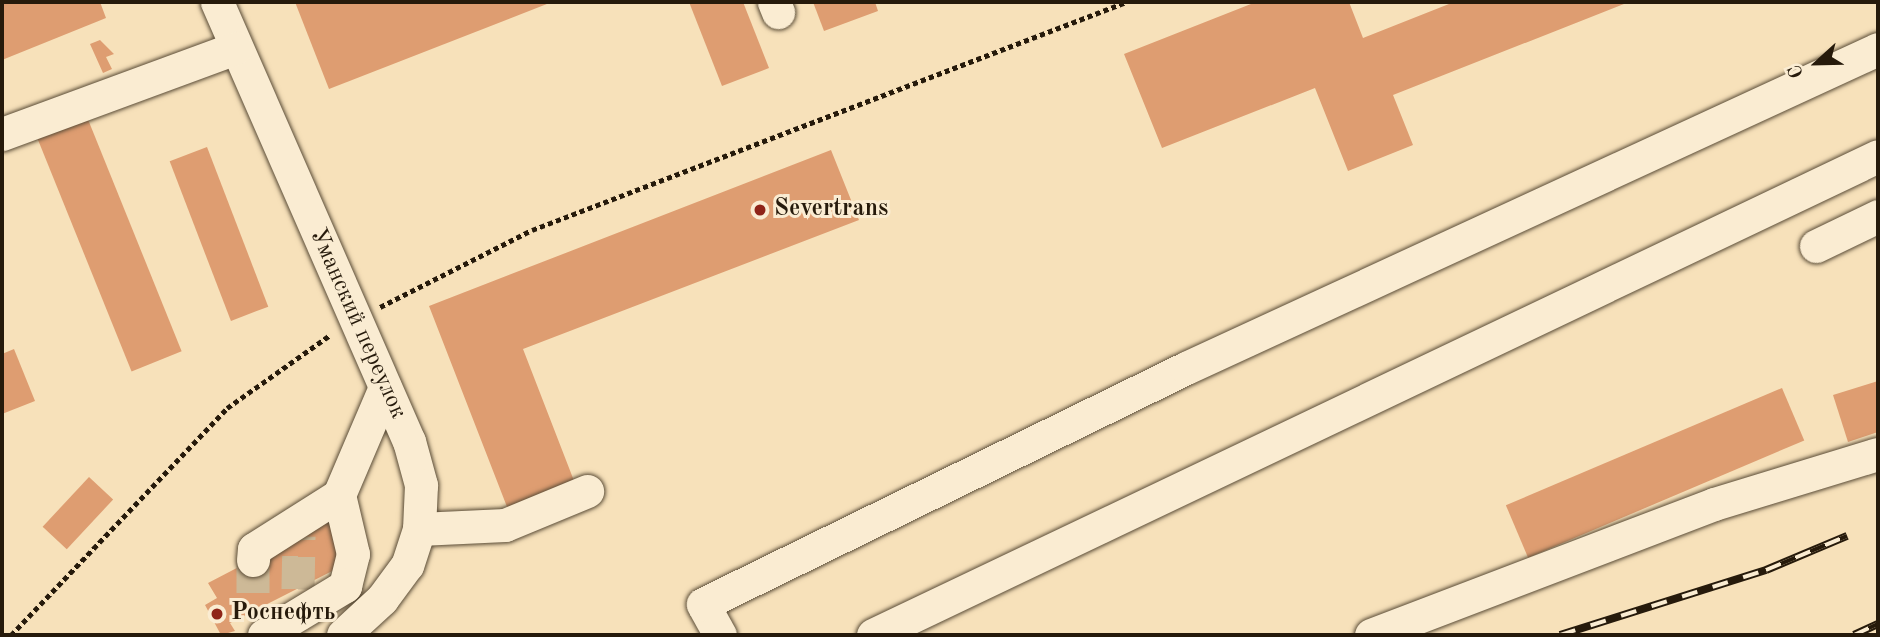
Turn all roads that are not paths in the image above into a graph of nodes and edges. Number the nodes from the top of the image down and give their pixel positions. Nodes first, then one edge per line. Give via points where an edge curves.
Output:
1 (216, 2) edge
2 (236, 48) junction
3 (1878, 50) edge
4 (2, 134) edge
5 (1878, 156) edge
6 (1878, 216) edge
7 (1815, 246) dead end
8 (386, 387) junction
9 (1878, 454) edge
10 (587, 491) dead end
11 (339, 495) junction
12 (419, 529) junction
13 (253, 560) dead end
14 (257, 627) edge
15 (343, 635) edge
16 (720, 635) edge
17 (873, 635) edge
18 (1371, 635) edge

1 - 2 street, Уманский переулок
2 - 4 street
2 - 8 street, Уманский переулок
3 - 16 street via 1186,368 703,604
5 - 17 street
6 - 7 street
8 - 11 street
8 - 12 street, Уманский переулок via 421,485
9 - 18 street via 1714,504
10 - 12 street via 505,525
11 - 13 street via 300,529 254,549
11 - 14 street via 353,554 345,586 297,603
12 - 15 street, Уманский переулок via 407,565 382,599

